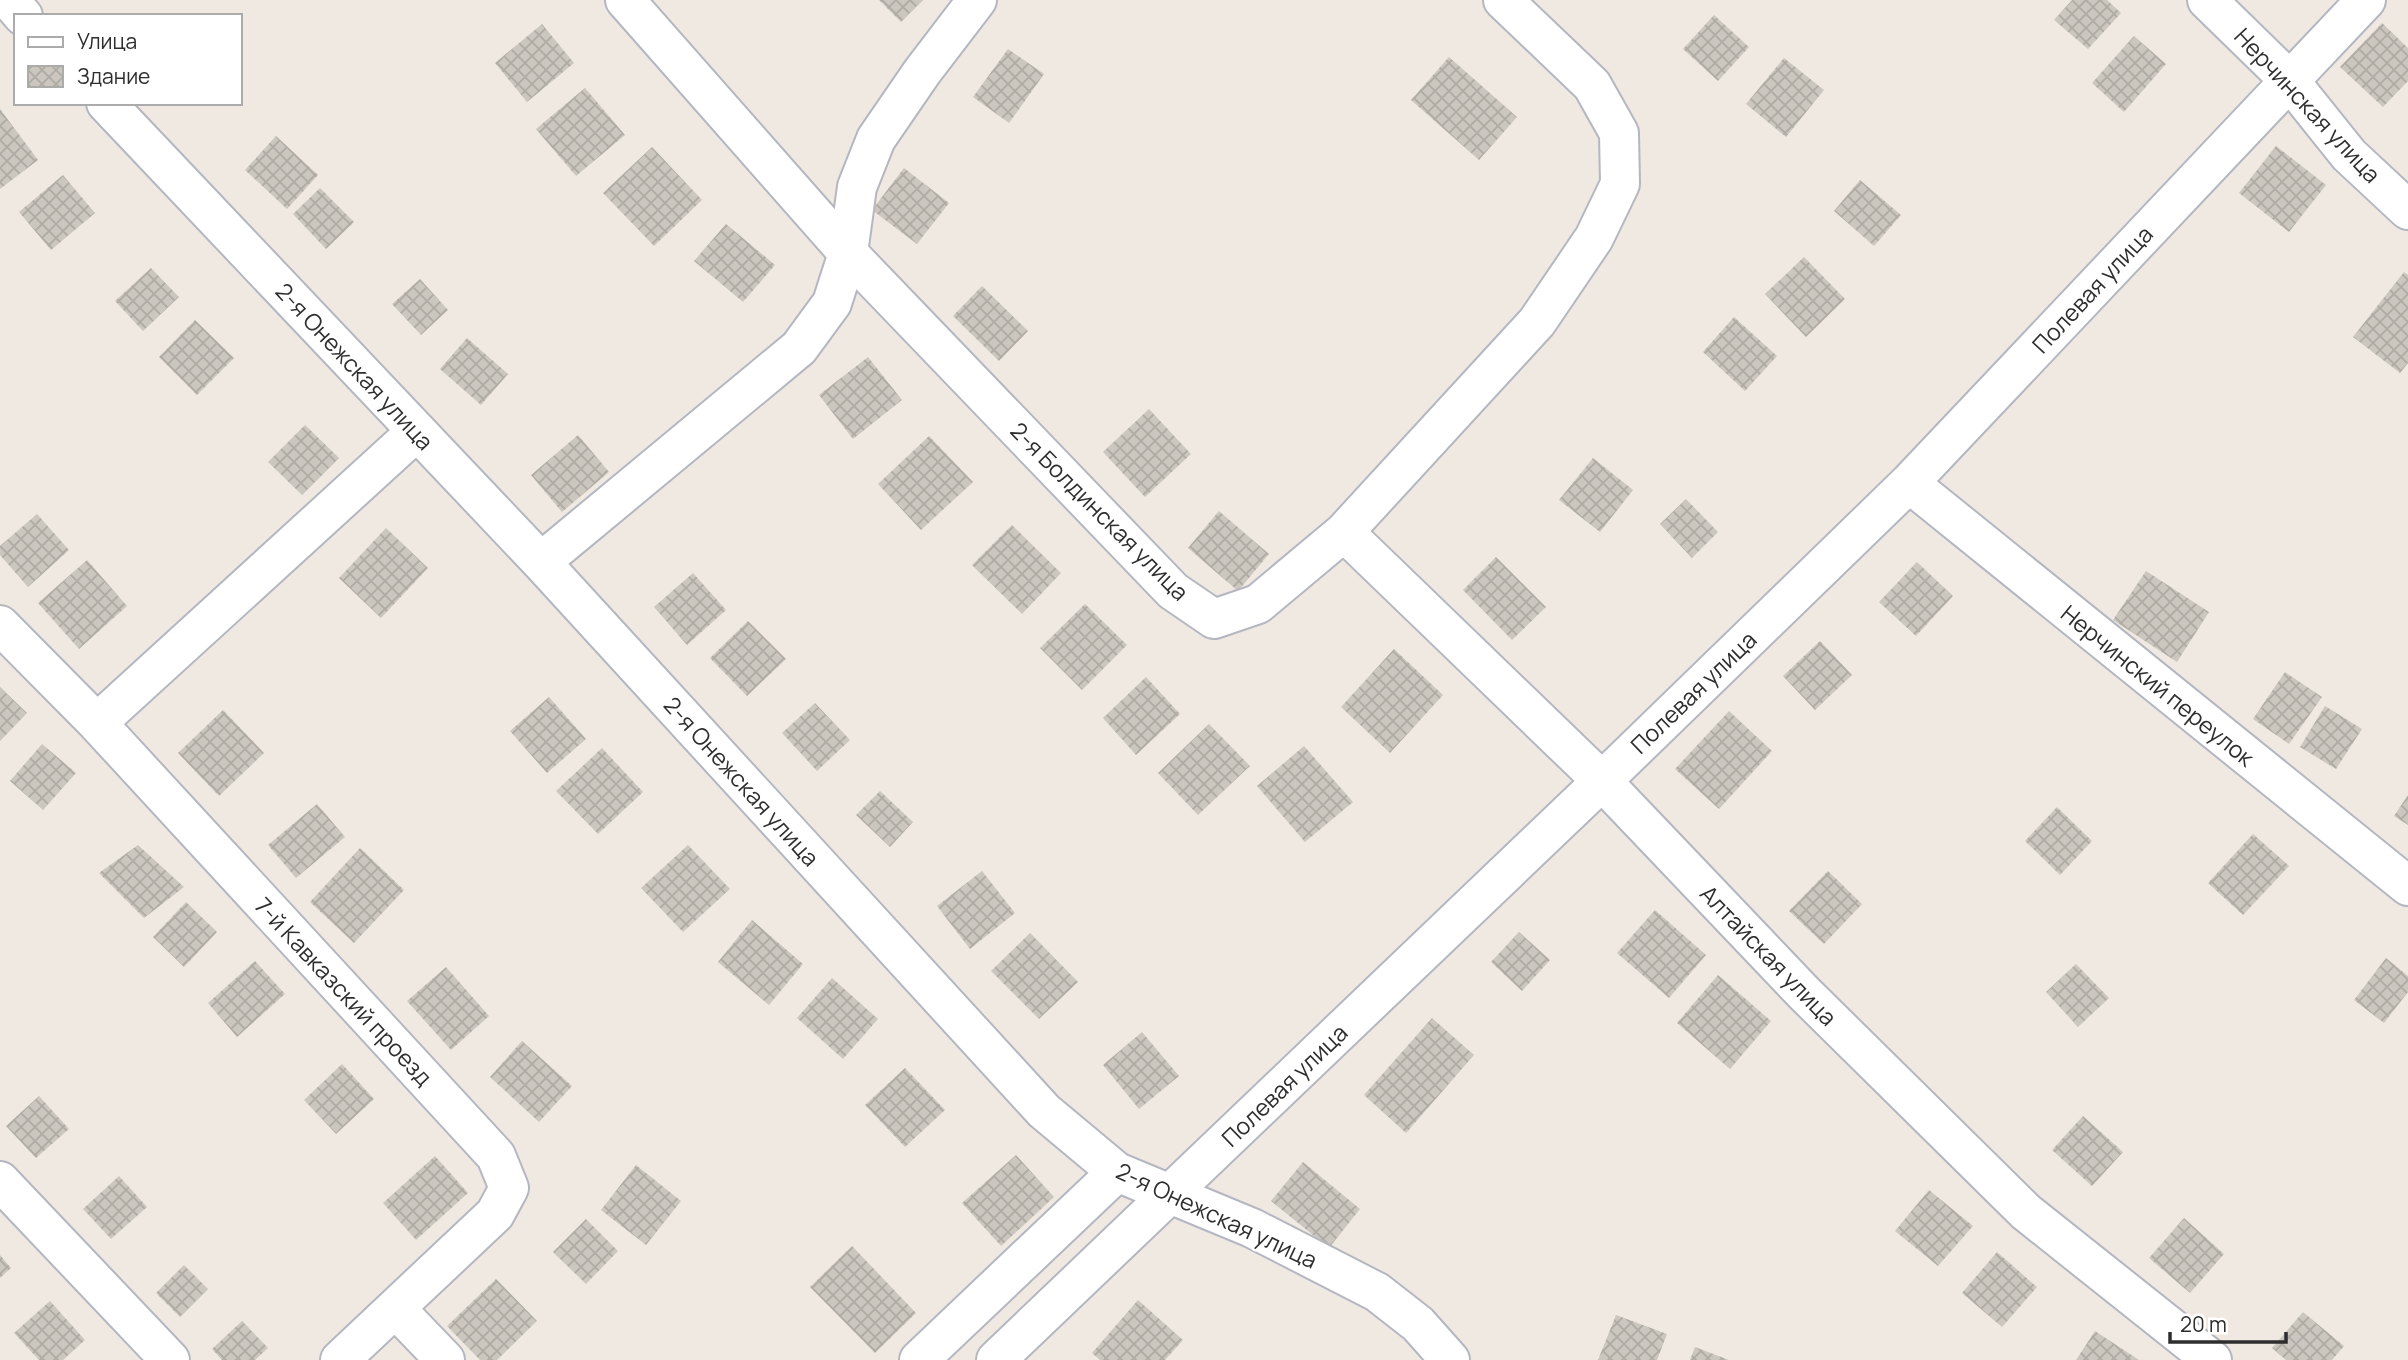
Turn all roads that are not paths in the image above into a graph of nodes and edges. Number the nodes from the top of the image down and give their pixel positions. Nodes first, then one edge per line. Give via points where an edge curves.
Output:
1 (9, 0) edge
2 (625, 0) edge
3 (977, 0) edge
4 (1503, 0) edge
5 (2207, 0) edge
6 (2365, 0) edge
7 (21, 14) edge
8 (2288, 79) junction
9 (108, 105) edge
10 (2408, 210) edge
11 (848, 253) junction
12 (417, 431) junction
13 (1909, 483) junction
14 (1344, 532) junction
15 (541, 562) junction
16 (0, 625) edge
17 (97, 723) junction
18 (1602, 781) junction
19 (2408, 886) edge
20 (1117, 1172) junction
21 (0, 1181) edge
22 (1171, 1194) junction
23 (396, 1309) junction
24 (170, 1360) edge
25 (340, 1360) edge
26 (444, 1360) edge
27 (919, 1360) edge
28 (996, 1360) edge
29 (1450, 1360) edge
30 (2212, 1360) edge

1 - 7 street
2 - 11 street, 2-я Болдинская улица
3 - 11 street via 876,139 857,187
4 - 14 street, 2-я Болдинская улица via 1592,85 1619,133 1620,184 1594,238 1537,322
5 - 8 street, Нерчинская улица
6 - 8 street, Полевая улица
8 - 10 street, Нерчинская улица via 2349,155
8 - 13 street, Полевая улица
9 - 12 street, 2-я Онежская улица
11 - 14 street, 2-я Болдинская улица via 1173,591 1214,619 1258,604
11 - 15 street via 832,303 799,348
12 - 15 street, 2-я Онежская улица
12 - 17 street
13 - 18 street, Полевая улица
13 - 19 street, Нерчинский переулок
14 - 18 street, Алтайская улица
15 - 20 street, 2-я Онежская улица via 1044,1111
16 - 17 street, 7-й Кавказский проезд
17 - 23 street, 7-й Кавказский проезд via 496,1156 509,1188 495,1214
18 - 22 street, Полевая улица
18 - 30 street, Алтайская улица via 1804,993 2026,1212
20 - 22 street, 2-я Онежская улица
20 - 27 street
21 - 24 street
22 - 28 street, Полевая улица
22 - 29 street, 2-я Онежская улица via 1252,1228 1377,1292 1418,1324
23 - 25 street, 7-й Кавказский проезд
23 - 26 street

